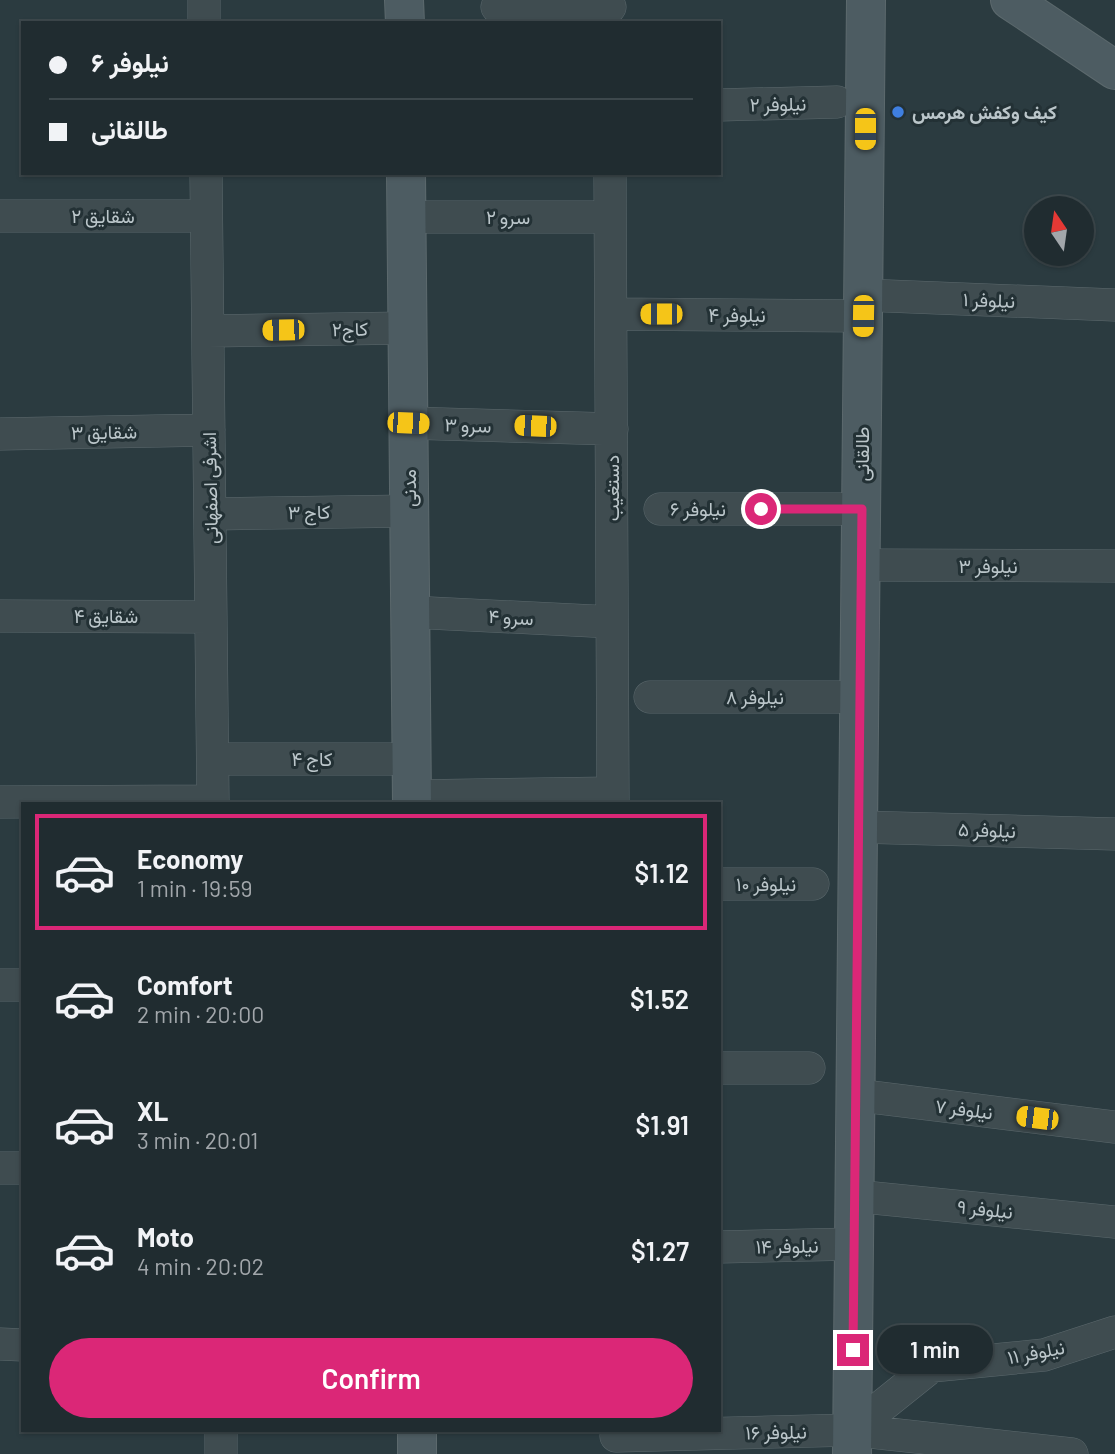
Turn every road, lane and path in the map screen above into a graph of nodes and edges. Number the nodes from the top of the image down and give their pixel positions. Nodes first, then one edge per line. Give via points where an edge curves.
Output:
1 (204, 0) edge
2 (404, 0) edge
3 (866, 0) edge
4 (1010, 0) edge
5 (497, 6) dead end
6 (610, 10) edge
7 (204, 21) edge
8 (405, 21) edge
9 (1115, 70) edge
10 (837, 102) dead end
11 (721, 105) edge
12 (206, 175) edge
13 (406, 175) edge
14 (610, 175) edge
15 (0, 216) edge
16 (206, 216) junction
17 (406, 217) junction
18 (610, 217) junction
19 (863, 305) junction
20 (1115, 305) edge
21 (611, 314) junction
22 (407, 328) junction
23 (208, 331) junction
24 (408, 423) junction
25 (612, 429) junction
26 (209, 430) junction
27 (0, 433) edge
28 (660, 509) dead end
29 (862, 509) junction
30 (409, 511) junction
31 (210, 514) junction
32 (861, 565) junction
33 (1115, 566) edge
34 (410, 612) junction
35 (0, 616) edge
36 (211, 617) junction
37 (612, 622) junction
38 (650, 697) dead end
39 (860, 698) junction
40 (213, 759) junction
41 (411, 759) junction
42 (613, 798) edge
43 (412, 800) edge
44 (0, 802) edge
45 (213, 802) edge
46 (858, 827) junction
47 (1115, 834) edge
48 (721, 884) edge
49 (813, 884) dead end
50 (0, 985) edge
51 (21, 985) edge
52 (721, 1068) edge
53 (809, 1068) dead end
54 (855, 1095) junction
55 (1115, 1127) edge
56 (0, 1168) edge
57 (21, 1168) edge
58 (855, 1196) junction
59 (1115, 1222) edge
60 (854, 1244) junction
61 (721, 1247) edge
62 (1115, 1332) edge
63 (0, 1344) edge
64 (21, 1345) edge
65 (221, 1432) edge
66 (417, 1432) edge
67 (616, 1440) edge
68 (852, 1442) edge
69 (221, 1454) edge
70 (417, 1454) edge
71 (1072, 1454) edge

1 - 7 street
2 - 8 street
3 - 19 street, طالقانی
4 - 9 street
5 - 6 street
10 - 11 street, نیلوفر ۲
12 - 16 street, اشرفی اصفهانی
13 - 17 street, مدنی
14 - 18 street, دستغیب
15 - 16 street, شقایق ۲
16 - 23 street, اشرفی اصفهانی
17 - 18 street, سرو ۲
17 - 22 street, مدنی
18 - 21 street, دستغیب
19 - 20 street, نیلوفر ۱
19 - 21 street, نیلوفر ۴
19 - 29 street, طالقانی
21 - 25 street, دستغیب
22 - 23 street, کاج۲
22 - 24 street, مدنی
23 - 26 street, اشرفی اصفهانی
24 - 25 street, سرو ۳
24 - 30 street, مدنی
25 - 37 street, دستغیب
26 - 27 street, شقایق ۳
26 - 31 street, اشرفی اصفهانی
28 - 29 street, نیلوفر ۶
29 - 32 street, طالقانی
30 - 31 street, کاج ۳
30 - 34 street, مدنی
31 - 36 street, اشرفی اصفهانی
32 - 33 street, نیلوفر ۳
32 - 39 street, طالقانی
34 - 37 street, سرو ۴
34 - 41 street, مدنی
35 - 36 street, شقایق ۴
36 - 40 street, اشرفی اصفهانی
37 - 42 street, دستغیب
38 - 39 street, نیلوفر ۸
39 - 46 street, طالقانی
40 - 41 street, کاج ۴
40 - 45 street, اشرفی اصفهانی
41 - 43 street, مدنی
42 - 43 street
44 - 45 street
46 - 47 street, نیلوفر ۵
46 - 54 street, طالقانی
48 - 49 street, نیلوفر ۱۰
50 - 51 street
52 - 53 street
54 - 55 street, نیلوفر ۷
54 - 58 street, طالقانی
56 - 57 street
58 - 59 street, نیلوفر ۹
58 - 60 street, طالقانی
60 - 61 street, نیلوفر ۱۴
60 - 68 street, طالقانی
62 - 68 street, نیلوفر ۱۱ via 1044,1355 932,1366
63 - 64 street
65 - 69 street
66 - 70 street
67 - 68 street, نیلوفر ۱۶
68 - 71 street, نیلوفر ۱۶

